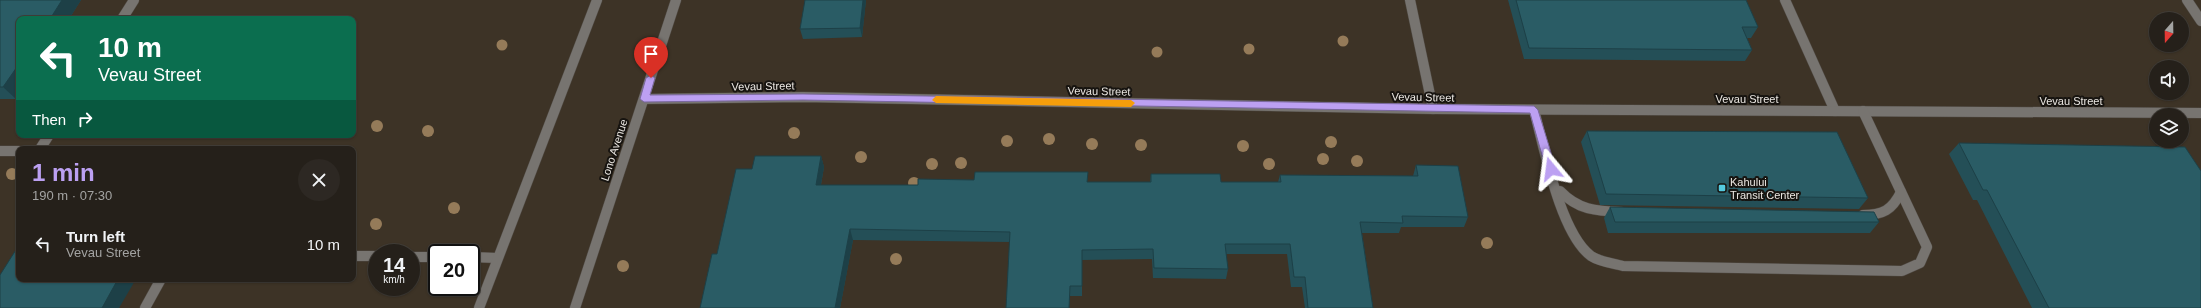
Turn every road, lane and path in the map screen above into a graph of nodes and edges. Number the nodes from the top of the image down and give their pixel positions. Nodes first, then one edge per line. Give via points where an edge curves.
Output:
1 (134, 0) edge
2 (597, 0) edge
3 (676, 0) edge
4 (1410, 0) edge
5 (1785, 0) edge
6 (2187, 0) edge
7 (124, 16) edge
8 (2201, 20) edge
9 (644, 99) junction
10 (1433, 109) junction
11 (1534, 110) junction
12 (1835, 111) junction
13 (1863, 112) junction
14 (2201, 114) edge
15 (0, 151) edge
16 (16, 151) edge
17 (1555, 184) junction
18 (1901, 192) junction
19 (1636, 212) edge
20 (1849, 215) edge
21 (356, 256) edge
22 (368, 256) edge
23 (480, 257) edge
24 (497, 258) junction
25 (159, 282) edge
26 (145, 308) edge
27 (478, 308) edge
28 (575, 308) edge

1 - 7 street
2 - 24 street
3 - 9 street, Lono Avenue
4 - 10 street
5 - 12 street
6 - 8 street
9 - 10 street, Vevau Street via 803,97
9 - 28 street, Lono Avenue
10 - 11 street, Vevau Street
11 - 12 street, Vevau Street
11 - 17 street
12 - 13 street, Vevau Street
13 - 14 street, Vevau Street
13 - 18 street
15 - 16 street
17 - 18 street via 1573,235 1591,256 1623,266 1902,271 1920,263 1928,247
17 - 19 street via 1568,200 1588,211
18 - 20 street via 1895,207 1880,216
21 - 22 street
23 - 24 street
24 - 27 street
25 - 26 street

